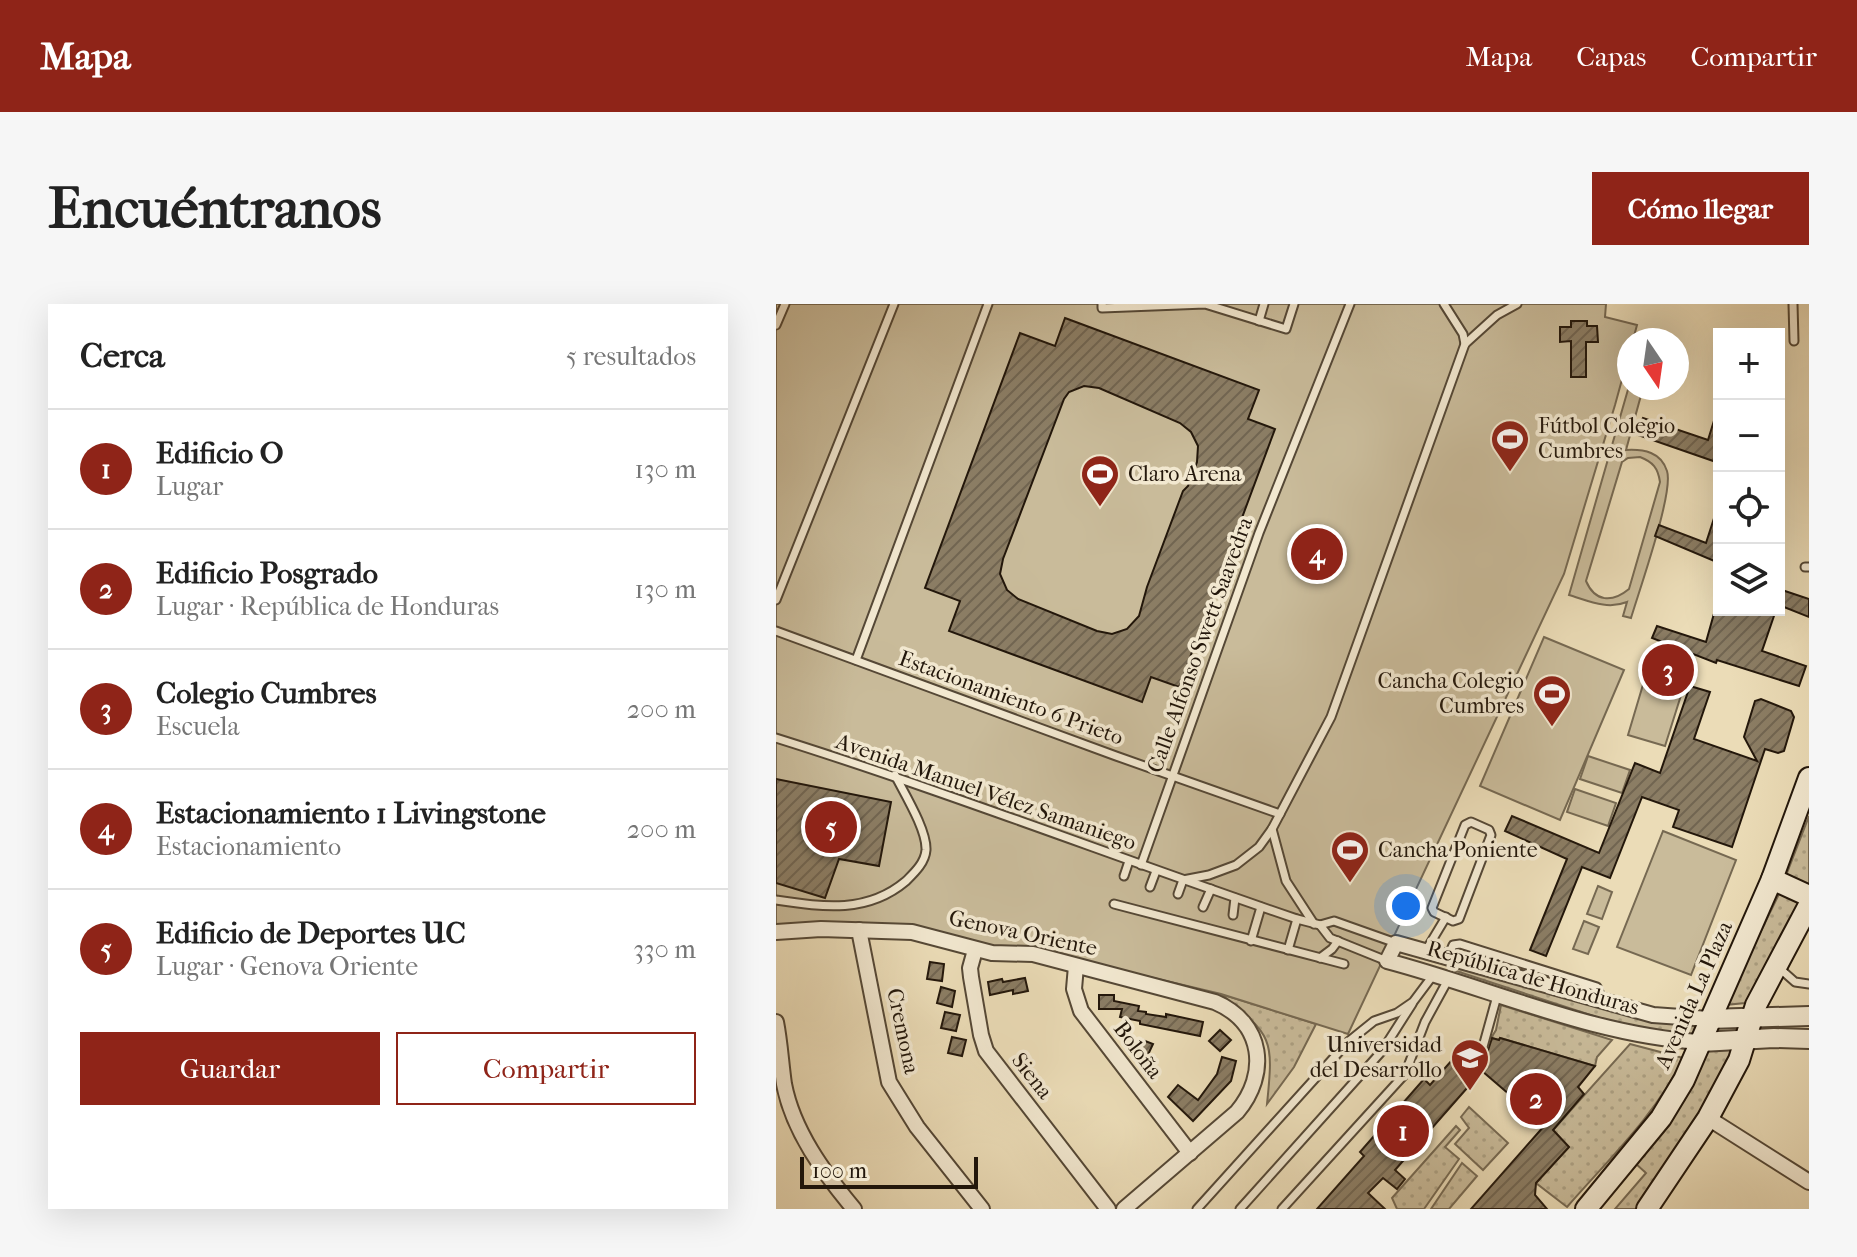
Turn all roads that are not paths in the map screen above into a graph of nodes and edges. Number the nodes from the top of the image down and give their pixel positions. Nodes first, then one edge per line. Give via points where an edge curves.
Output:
1 (785, 304) edge
2 (894, 304) edge
3 (988, 304) edge
4 (1102, 304) edge
5 (1205, 304) edge
6 (1264, 304) edge
7 (1294, 304) edge
8 (1350, 304) edge
9 (1444, 304) edge
10 (1517, 304) edge
11 (1793, 304) edge
12 (1259, 321) junction
13 (776, 325) edge
14 (1794, 341) dead end
15 (1465, 344) junction
16 (776, 600) edge
17 (776, 631) edge
18 (856, 660) junction
19 (776, 738) edge
20 (895, 775) junction
21 (1172, 777) junction
22 (1809, 778) edge
23 (1280, 814) junction
24 (1272, 829) junction
25 (1129, 861) junction
26 (1141, 865) junction
27 (1156, 871) junction
28 (1124, 876) dead end
29 (1772, 879) junction
30 (1183, 880) junction
31 (1150, 887) dead end
32 (1211, 889) junction
33 (1178, 894) dead end
34 (1809, 896) edge
35 (1235, 898) junction
36 (776, 900) edge
37 (1114, 904) dead end
38 (1809, 905) edge
39 (1203, 907) dead end
40 (1261, 907) junction
41 (1233, 915) dead end
42 (1446, 917) junction
43 (1297, 919) junction
44 (1317, 925) junction
45 (859, 930) junction
46 (776, 932) edge
47 (1251, 941) junction
48 (1338, 941) junction
49 (1396, 943) junction
50 (975, 950) junction
51 (1288, 950) junction
52 (1425, 952) junction
53 (1320, 958) junction
54 (1447, 958) junction
55 (1387, 961) junction
56 (1344, 964) dead end
57 (1076, 966) junction
58 (1777, 966) junction
59 (1442, 976) junction
60 (1809, 984) edge
61 (1498, 994) junction
62 (1413, 1002) junction
63 (1809, 1016) edge
64 (1751, 1017) junction
65 (1709, 1019) junction
66 (776, 1022) edge
67 (1809, 1039) edge
68 (1745, 1041) junction
69 (1701, 1042) junction
70 (1481, 1054) dead end
71 (1708, 1118) junction
72 (1190, 1153) junction
73 (1809, 1182) edge
74 (854, 1209) edge
75 (982, 1209) edge
76 (1108, 1209) edge
77 (1124, 1209) edge
78 (1197, 1209) edge
79 (1240, 1209) edge
80 (1282, 1209) edge
81 (1586, 1209) edge
82 (1647, 1209) edge

1 - 13 lane
2 - 16 lane
3 - 18 lane
4 - 5 lane
5 - 12 lane
6 - 12 lane
7 - 12 lane via 1286,329
8 - 21 lane, Calle Alfonso Swett Saavedra via 1259,533
9 - 15 lane
10 - 15 lane
11 - 14 lane
15 - 23 lane via 1331,717
17 - 18 lane, Estacionamiento 6 Prieto
18 - 21 lane, Estacionamiento 6 Prieto
19 - 20 lane, Avenida Manuel Vélez Samaniego
20 - 25 lane, Avenida Manuel Vélez Samaniego
20 - 36 lane via 918,820 926,850 918,870 894,891 865,904 829,908
21 - 23 lane, Estacionamiento 6 Prieto
21 - 26 lane, Calle Alfonso Swett Saavedra
22 - 29 main road, Avenida La Plaza
23 - 24 lane
24 - 30 lane via 1236,865
24 - 44 lane via 1286,881
25 - 26 lane, Avenida Manuel Vélez Samaniego
25 - 28 lane
26 - 27 lane, Avenida Manuel Vélez Samaniego
27 - 30 lane, Avenida Manuel Vélez Samaniego
27 - 31 lane
29 - 34 main road
29 - 65 main road, Avenida La Plaza
30 - 32 lane, Avenida Manuel Vélez Samaniego
30 - 33 lane
32 - 35 lane, Avenida Manuel Vélez Samaniego
32 - 39 lane
35 - 40 lane, Avenida Manuel Vélez Samaniego
35 - 41 lane
37 - 47 lane
38 - 58 main road
40 - 43 lane, Avenida Manuel Vélez Samaniego
40 - 47 lane
42 - 42 lane via 1459,919 1491,835 1471,822 1465,825 1432,908
42 - 52 lane
43 - 44 lane, Avenida Manuel Vélez Samaniego
43 - 51 lane
44 - 48 lane
44 - 49 lane, Avenida Manuel Vélez Samaniego via 1334,921
45 - 46 street, Genova Oriente
45 - 50 street, Genova Oriente via 912,932
45 - 75 street, Cremona via 889,1082
47 - 51 lane
48 - 53 lane
48 - 55 lane
49 - 52 street, República de Honduras
49 - 55 street
50 - 57 street, Genova Oriente via 1033,954
50 - 76 street, Siena via 970,968 986,1051
51 - 53 lane
52 - 54 street, República de Honduras
53 - 56 lane
54 - 59 street
54 - 65 street, República de Honduras via 1653,1015
55 - 59 street, República de Honduras
57 - 72 street, Boloña via 1074,989 1081,1011
57 - 72 street, Genova Oriente via 1215,1002 1247,1028 1258,1057 1253,1088 1237,1112
58 - 60 lane via 1795,982
58 - 64 main road
59 - 61 street, República de Honduras
59 - 62 lane
59 - 80 lane via 1405,1074
61 - 69 street, República de Honduras via 1625,1033
61 - 70 lane
62 - 78 lane via 1358,1033
62 - 79 lane via 1382,1051
63 - 64 street, República de Honduras
64 - 65 street, República de Honduras
64 - 68 main road
65 - 69 main road, Avenida La Plaza
66 - 74 street via 784,1083 799,1127
67 - 68 street, República de Honduras
68 - 69 street, República de Honduras
68 - 71 main road
69 - 81 main road, Avenida La Plaza via 1661,1118
71 - 73 street
71 - 82 main road
72 - 77 street

